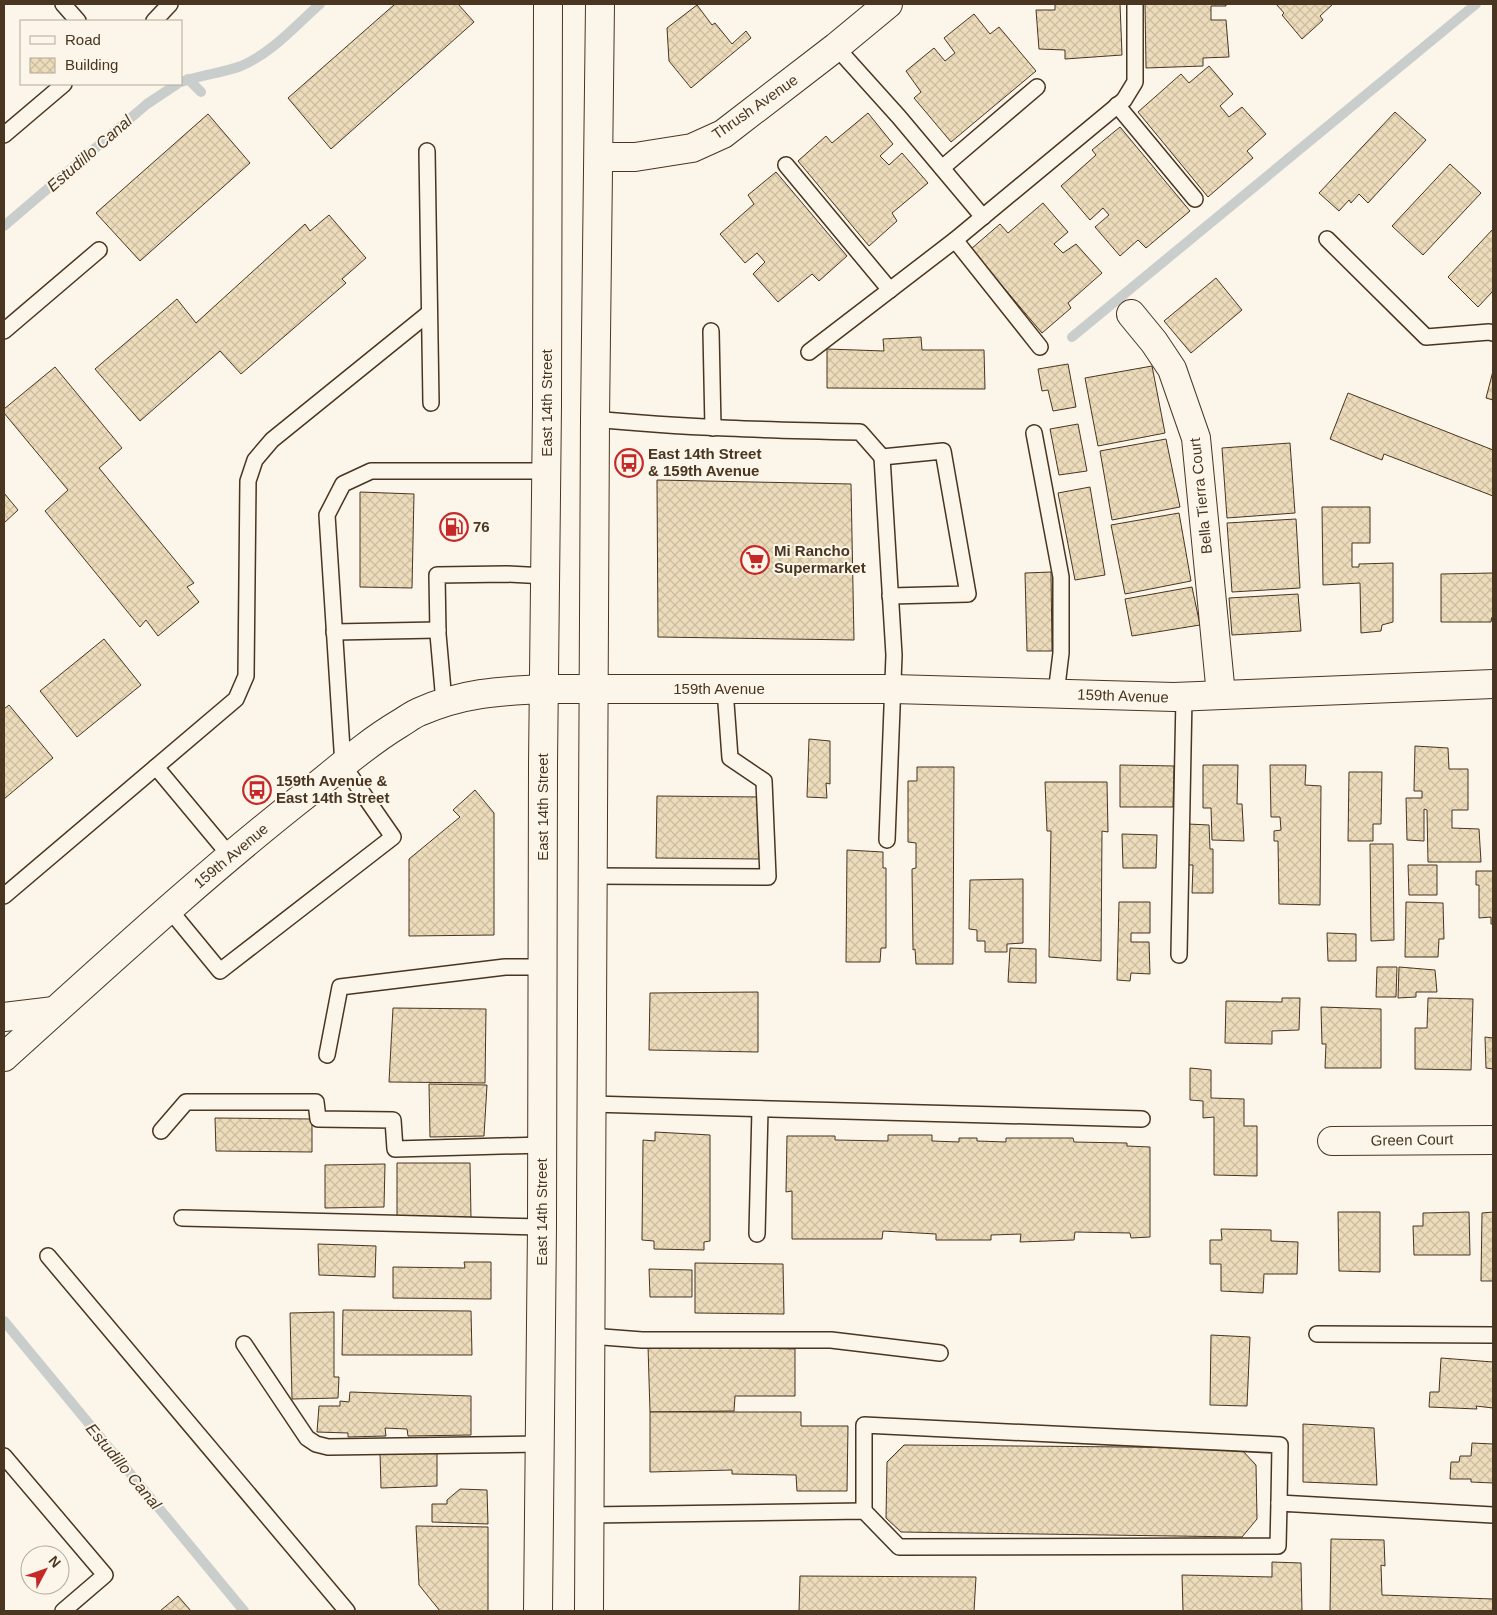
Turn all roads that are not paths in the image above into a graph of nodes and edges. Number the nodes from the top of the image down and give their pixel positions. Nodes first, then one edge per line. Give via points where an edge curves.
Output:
1 (63, 4) edge
2 (170, 4) edge
3 (548, 4) edge
4 (600, 4) edge
5 (888, 4) edge
6 (1134, 4) edge
7 (77, 20) edge
8 (155, 20) edge
9 (836, 48) junction
10 (63, 85) edge
11 (1037, 87) dead end
12 (1117, 105) junction
13 (4, 135) edge
14 (427, 151) dead end
15 (599, 157) junction
16 (786, 165) dead end
17 (942, 168) junction
18 (1196, 199) dead end
19 (983, 217) junction
20 (1327, 238) dead end
21 (955, 240) junction
22 (99, 250) dead end
23 (890, 290) junction
24 (429, 313) junction
25 (1131, 314) dead end
26 (4, 331) edge
27 (711, 332) dead end
28 (1493, 333) edge
29 (1040, 347) dead end
30 (809, 352) dead end
31 (431, 403) dead end
32 (595, 419) junction
33 (713, 428) junction
34 (1034, 433) dead end
35 (882, 457) junction
36 (547, 471) junction
37 (546, 576) junction
38 (890, 596) junction
39 (438, 630) junction
40 (334, 632) junction
41 (1493, 684) edge
42 (544, 689) junction
43 (594, 689) junction
44 (725, 689) junction
45 (893, 689) junction
46 (1056, 694) junction
47 (1221, 695) junction
48 (1184, 697) junction
49 (444, 702) junction
50 (343, 765) junction
51 (156, 767) junction
52 (887, 840) dead end
53 (231, 857) junction
54 (593, 876) junction
55 (4, 896) edge
56 (169, 908) junction
57 (1179, 955) dead end
58 (543, 967) junction
59 (54, 1011) junction
60 (4, 1017) edge
61 (327, 1055) dead end
62 (4, 1057) edge
63 (591, 1104) junction
64 (760, 1109) junction
65 (1142, 1119) dead end
66 (161, 1131) dead end
67 (1493, 1140) edge
68 (1332, 1141) dead end
69 (542, 1145) junction
70 (182, 1218) dead end
71 (542, 1227) junction
72 (757, 1234) dead end
73 (48, 1256) dead end
74 (1317, 1334) dead end
75 (1493, 1335) edge
76 (590, 1336) junction
77 (244, 1344) dead end
78 (940, 1353) dead end
79 (540, 1444) junction
80 (4, 1456) edge
81 (1279, 1503) junction
82 (864, 1511) junction
83 (589, 1515) junction
84 (1493, 1515) edge
85 (63, 1611) edge
86 (347, 1611) edge
87 (538, 1611) edge
88 (589, 1611) edge

1 - 7 lane
2 - 8 lane
3 - 36 main road, East 14th Street
4 - 15 main road
5 - 9 main road, Thrush Avenue
6 - 12 lane via 1135,82
9 - 15 main road, Thrush Avenue via 723,134 692,148 635,157
9 - 17 lane
10 - 13 lane
11 - 17 lane
12 - 18 lane
12 - 19 lane
14 - 24 lane
15 - 32 main road
16 - 23 lane
17 - 19 lane
19 - 21 lane
20 - 28 lane via 1426,337
21 - 23 lane
21 - 29 lane
22 - 26 lane
23 - 30 lane
24 - 31 lane
24 - 51 lane via 272,440 255,460 248,481 246,676 236,699
25 - 47 main road, Bella Tierra Court via 1172,369 1196,438
27 - 33 lane
32 - 33 lane
32 - 43 main road
33 - 35 lane via 860,432
34 - 46 lane via 1061,577 1062,653
35 - 38 lane
35 - 38 lane via 943,451 968,594
36 - 37 main road, East 14th Street
36 - 40 lane via 371,471 342,484 327,515
37 - 39 lane via 437,575
37 - 42 main road, East 14th Street
38 - 45 lane
39 - 40 lane
39 - 49 lane
40 - 50 lane
41 - 47 main road, 159th Avenue
42 - 43 main road, 159th Avenue
42 - 49 main road, 159th Avenue via 472,694
42 - 58 main road, East 14th Street
43 - 44 main road, 159th Avenue
43 - 54 main road
44 - 45 main road, 159th Avenue
44 - 54 lane via 730,758 764,781 768,877
45 - 46 main road, 159th Avenue
45 - 52 lane
46 - 48 main road, 159th Avenue
47 - 48 main road, 159th Avenue
48 - 57 lane
49 - 50 main road, 159th Avenue via 416,713
50 - 53 main road, 159th Avenue
50 - 56 lane via 393,837 220,971
51 - 53 lane
51 - 55 lane
53 - 56 main road, 159th Avenue
54 - 63 main road
56 - 59 main road, 159th Avenue
58 - 61 lane via 505,967 340,987
58 - 69 main road, East 14th Street
59 - 60 main road
59 - 62 main road, 159th Avenue
63 - 64 lane
63 - 76 main road
64 - 65 lane
64 - 72 lane
66 - 69 lane via 186,1102 316,1102 318,1119 393,1120 395,1149
67 - 68 main road, Green Court
69 - 71 main road, East 14th Street
70 - 71 lane
71 - 79 main road, East 14th Street
73 - 86 lane
74 - 75 lane
76 - 78 lane via 642,1340 832,1340
76 - 83 main road
77 - 79 lane via 307,1438 316,1444 328,1447
79 - 87 main road, East 14th Street
80 - 85 lane via 104,1575
81 - 82 lane via 1278,1546 899,1548
81 - 82 lane via 1280,1444 864,1425
81 - 84 lane
82 - 83 lane
83 - 88 main road

